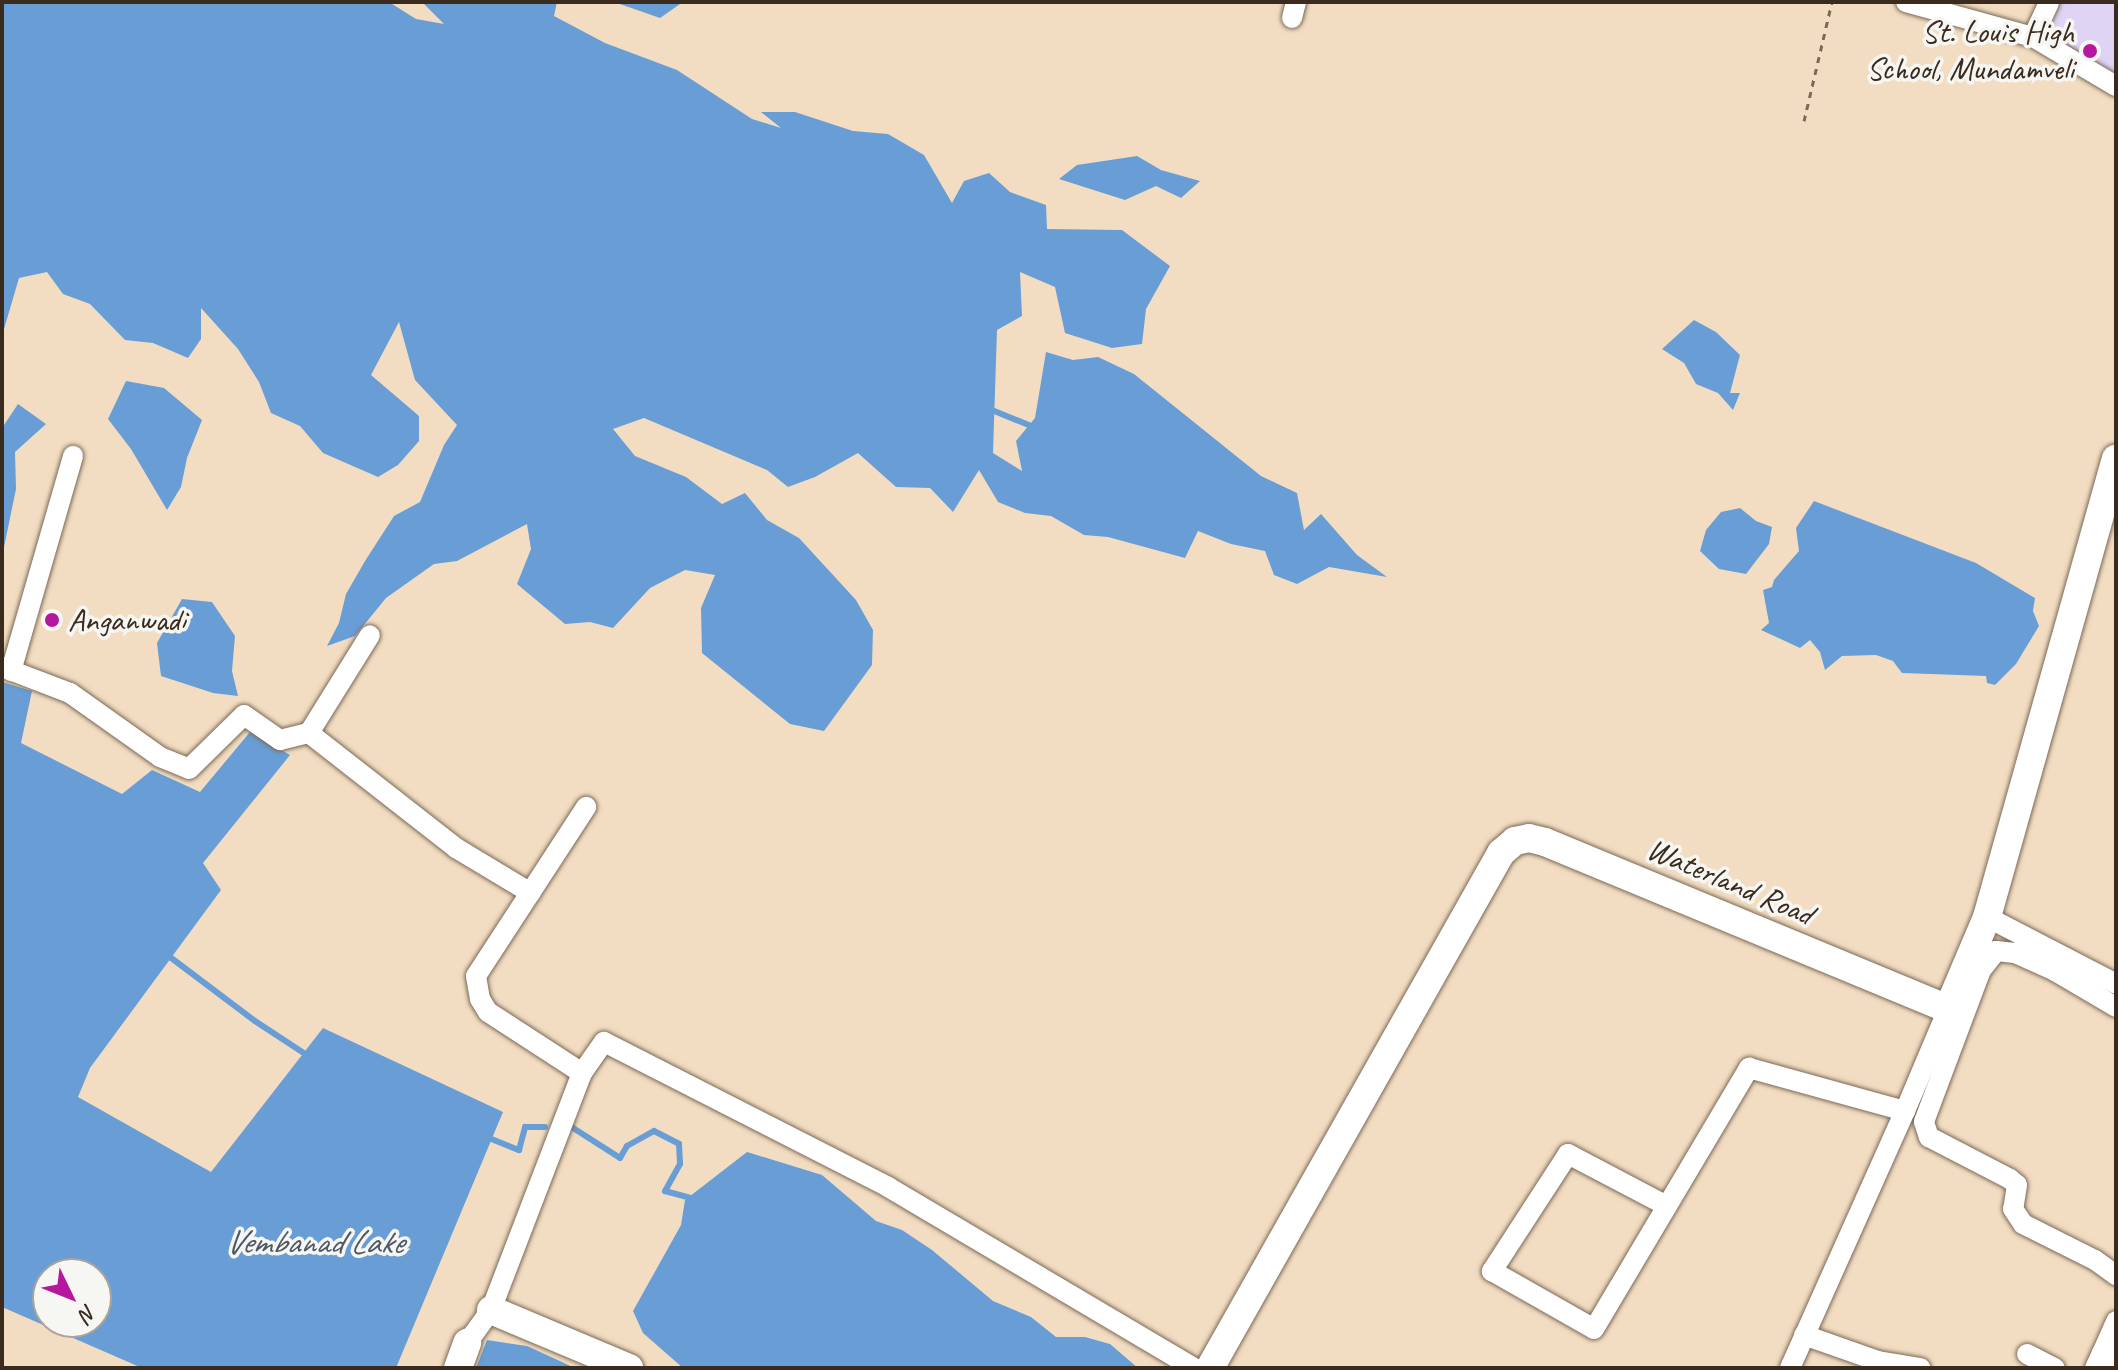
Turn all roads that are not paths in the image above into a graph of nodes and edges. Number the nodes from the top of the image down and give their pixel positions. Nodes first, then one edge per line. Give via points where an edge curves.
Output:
1 (1906, 2) edge
2 (2049, 2) edge
3 (2033, 37) junction
4 (2116, 86) edge
5 (73, 456) dead end
6 (2116, 459) edge
7 (370, 635) dead end
8 (6, 669) edge
9 (309, 733) junction
10 (586, 807) dead end
11 (531, 893) junction
12 (1987, 917) junction
13 (2116, 984) edge
14 (2116, 1007) edge
15 (1948, 1009) junction
16 (582, 1073) junction
17 (1905, 1111) junction
18 (1667, 1206) junction
19 (2116, 1275) edge
20 (491, 1310) junction
21 (2116, 1321) edge
22 (1804, 1335) junction
23 (2027, 1354) dead end
24 (463, 1356) edge
25 (2104, 1361) edge
26 (629, 1368) edge
27 (1194, 1368) edge
28 (1210, 1368) edge
29 (1790, 1368) edge
30 (1920, 1368) edge
31 (2055, 1368) edge

1 - 3 street
2 - 3 street
3 - 4 street
5 - 8 street
6 - 12 main road
7 - 9 street
8 - 9 street via 70,693 160,757 189,769 244,715 280,740
9 - 11 street via 456,848
10 - 11 street
11 - 16 street via 476,976 480,999 488,1012
12 - 13 street
12 - 15 main road
14 - 19 street via 2055,971 2015,953 1996,951 1981,970 1924,1122 1929,1137 2017,1185 2013,1209 2023,1224
15 - 17 street
15 - 28 main road, Waterland Road via 1545,842 1515,841 1493,866
16 - 20 street
16 - 27 street via 604,1042 658,1068 888,1187
17 - 18 street via 1749,1068
17 - 22 street
18 - 18 street via 1594,1329 1492,1271 1568,1154
20 - 24 street
20 - 26 main road
21 - 25 street
22 - 29 street
22 - 30 street via 1878,1361
23 - 31 street

